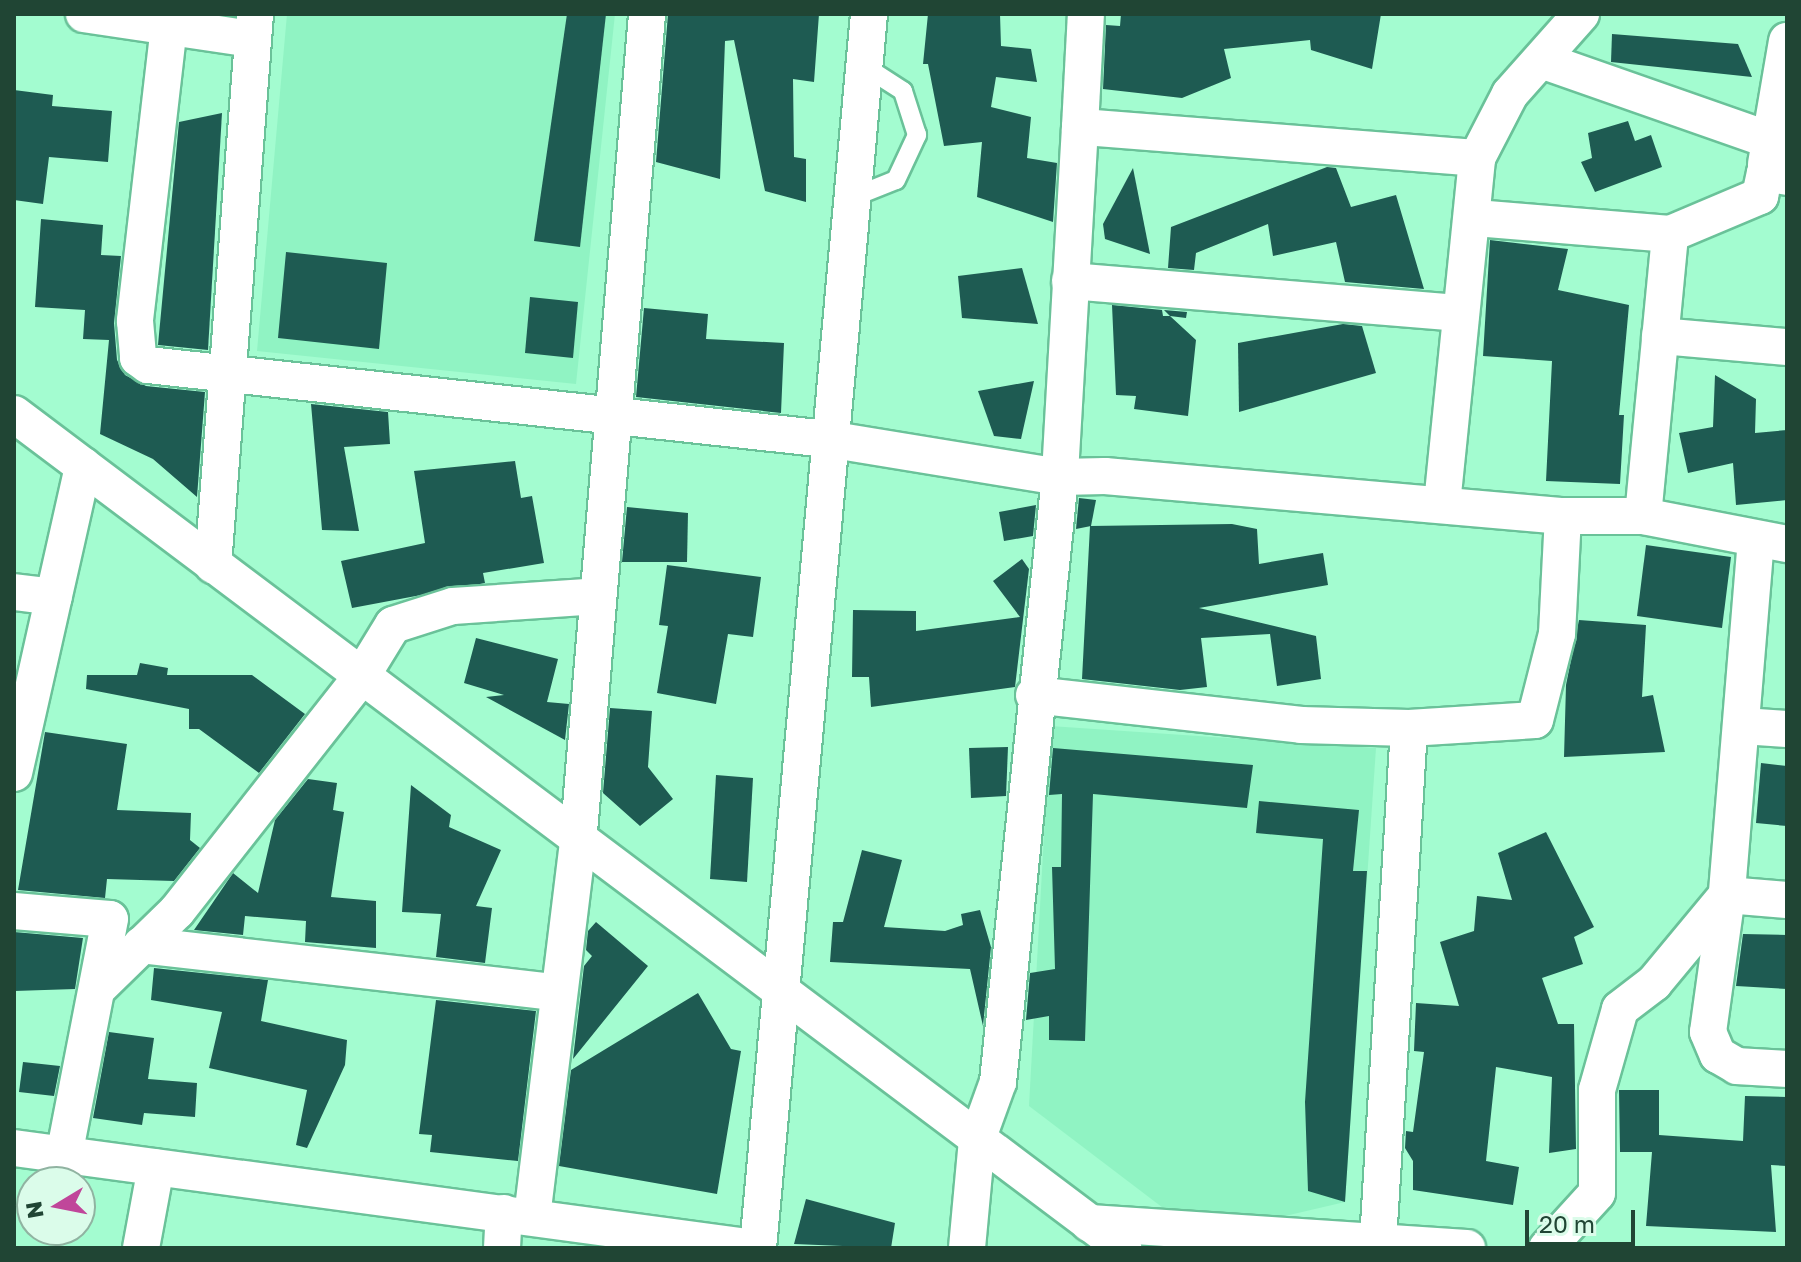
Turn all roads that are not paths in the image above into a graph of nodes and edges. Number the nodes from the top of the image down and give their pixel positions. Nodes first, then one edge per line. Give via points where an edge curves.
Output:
1 (84, 14) edge
2 (647, 14) edge
3 (869, 14) edge
4 (1086, 14) edge
5 (1581, 14) edge
6 (169, 26) junction
7 (254, 27) edge
8 (1787, 41) edge
9 (1544, 61) junction
10 (864, 66) junction
11 (1080, 127) junction
12 (1477, 158) junction
13 (1774, 164) edge
14 (851, 198) junction
15 (1475, 218) junction
16 (1670, 234) junction
17 (1070, 281) junction
18 (1461, 313) junction
19 (1660, 336) junction
20 (1787, 347) edge
21 (227, 375) junction
22 (14, 414) edge
23 (613, 419) junction
24 (827, 439) junction
25 (83, 466) junction
26 (1060, 477) junction
27 (1442, 504) junction
28 (1563, 516) junction
29 (1643, 516) junction
30 (1771, 542) edge
31 (213, 565) junction
32 (14, 592) edge
33 (598, 596) junction
34 (54, 597) junction
35 (361, 677) junction
36 (1034, 695) junction
37 (1742, 726) junction
38 (1409, 728) junction
39 (1787, 729) edge
40 (14, 773) edge
41 (578, 843) junction
42 (1727, 895) junction
43 (1787, 900) edge
44 (14, 911) edge
45 (141, 945) junction
46 (97, 989) junction
47 (556, 992) junction
48 (783, 995) junction
49 (1787, 1069) edge
50 (977, 1140) junction
51 (14, 1148) edge
52 (64, 1155) junction
53 (156, 1167) junction
54 (518, 1215) junction
55 (1089, 1223) junction
56 (1378, 1242) junction
57 (141, 1248) edge
58 (502, 1248) edge
59 (756, 1248) edge
60 (967, 1248) edge
61 (1123, 1248) edge
62 (1467, 1248) edge
63 (1547, 1248) edge

1 - 6 street
2 - 23 street
3 - 10 street
4 - 11 street
5 - 9 street
6 - 7 street
6 - 21 street via 135,321 138,358 148,365
7 - 21 street
8 - 13 street
9 - 12 street via 1510,94
9 - 13 street
10 - 14 street
10 - 14 lane via 903,91 917,135 896,180
11 - 12 street
11 - 17 street
12 - 15 street
13 - 16 street via 1760,196
14 - 24 street
15 - 16 street
15 - 18 street
16 - 19 street
17 - 18 street
17 - 26 street
18 - 27 street
19 - 20 street
19 - 29 street
21 - 23 street
21 - 31 street
22 - 25 street
23 - 24 street
23 - 33 street
24 - 26 street
24 - 48 street
25 - 31 street
25 - 34 street
26 - 27 street
26 - 36 street
27 - 28 street
28 - 29 street
28 - 38 street via 1557,634 1535,720
29 - 30 street
30 - 37 street
31 - 35 street
32 - 34 street
33 - 35 street via 453,606 393,625
33 - 41 street
34 - 40 street
35 - 41 street
35 - 45 street via 177,911
36 - 38 street via 1301,725
36 - 50 street via 998,1082
37 - 39 street
37 - 42 street
38 - 56 street
41 - 47 street
41 - 48 street
42 - 43 street
42 - 49 street via 1708,1032 1718,1055 1737,1066
42 - 63 street via 1654,983 1620,1009 1597,1090 1597,1193
44 - 46 street via 110,919
45 - 46 street
45 - 47 street
46 - 52 street
47 - 54 street
48 - 50 street
48 - 59 street
50 - 55 street
50 - 60 street
51 - 52 street
52 - 53 street
53 - 54 street
53 - 57 street
54 - 58 street
54 - 59 street
55 - 56 street
55 - 61 street
56 - 62 street

